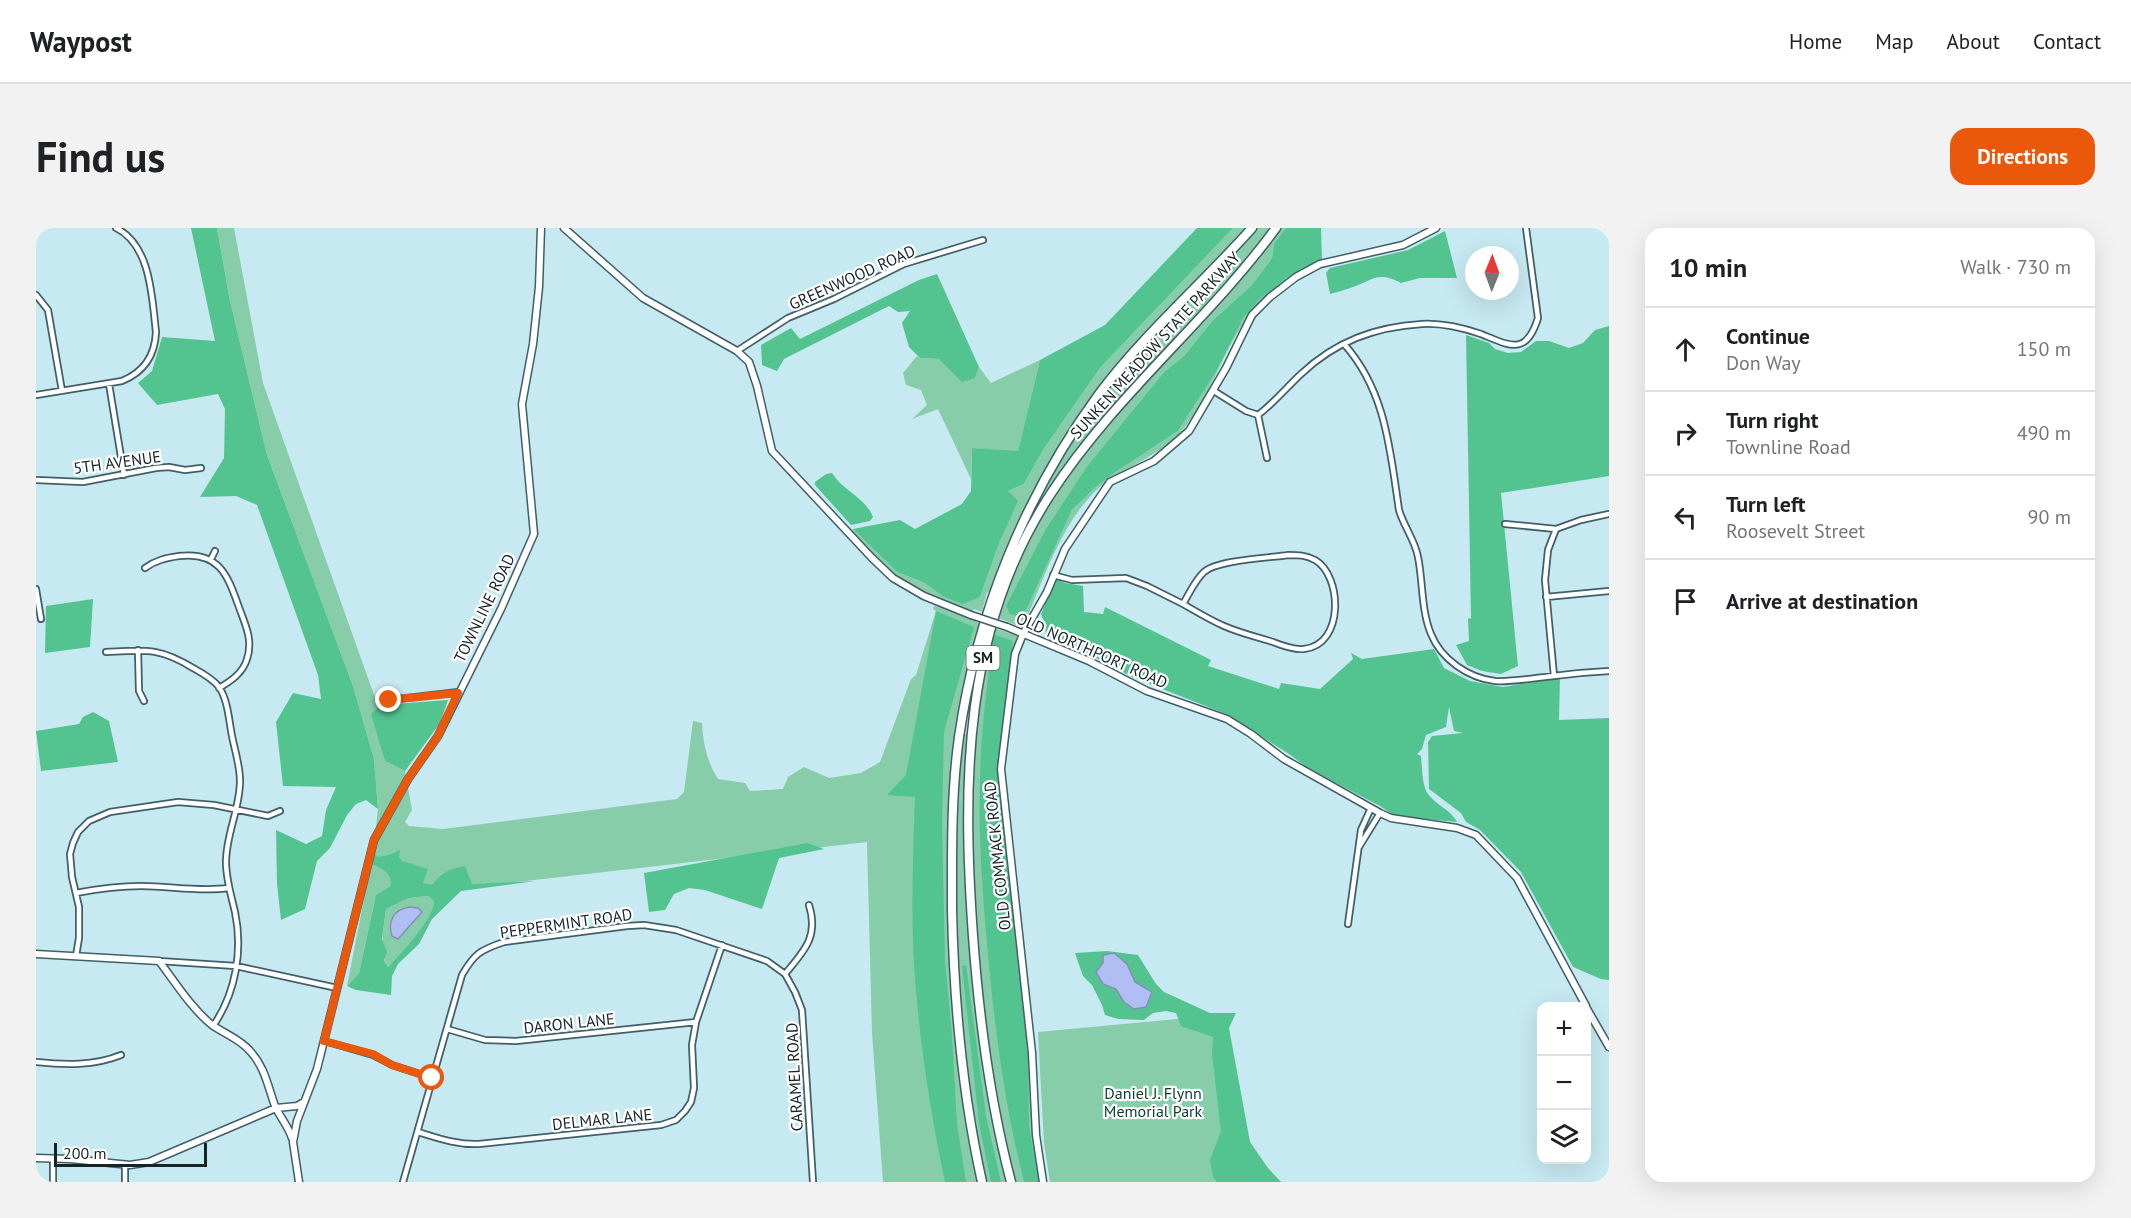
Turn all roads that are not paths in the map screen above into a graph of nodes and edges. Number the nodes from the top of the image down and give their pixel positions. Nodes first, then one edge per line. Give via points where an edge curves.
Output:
1 (116, 228) edge
2 (541, 228) edge
3 (564, 228) edge
4 (1252, 228) edge
5 (1276, 228) edge
6 (1436, 228) edge
7 (1526, 228) edge
8 (983, 240) dead end
9 (36, 295) edge
10 (1344, 344) junction
11 (736, 351) junction
12 (109, 384) junction
13 (62, 391) junction
14 (1214, 391) junction
15 (36, 395) edge
16 (1258, 415) junction
17 (1267, 458) dead end
18 (201, 468) dead end
19 (124, 475) junction
20 (36, 480) edge
21 (1609, 514) edge
22 (1505, 524) dead end
23 (1556, 529) junction
24 (215, 551) dead end
25 (211, 559) junction
26 (145, 568) dead end
27 (1053, 575) junction
28 (36, 589) edge
29 (1609, 591) edge
30 (1546, 597) junction
31 (1183, 604) junction
32 (41, 619) dead end
33 (1023, 634) junction
34 (138, 650) junction
35 (106, 652) dead end
36 (1609, 671) edge
37 (1554, 676) junction
38 (219, 688) junction
39 (458, 693) junction
40 (389, 700) dead end
41 (144, 701) dead end
42 (1371, 808) junction
43 (236, 810) junction
44 (280, 811) dead end
45 (1380, 813) junction
46 (1358, 849) junction
47 (229, 888) junction
48 (76, 893) junction
49 (809, 905) dead end
50 (1348, 924) dead end
51 (722, 945) junction
52 (36, 954) edge
53 (76, 956) junction
54 (159, 961) junction
55 (236, 966) junction
56 (785, 974) junction
57 (337, 987) junction
58 (1583, 1002) edge
59 (1591, 1016) edge
60 (696, 1022) junction
61 (213, 1026) junction
62 (447, 1029) junction
63 (324, 1041) junction
64 (1609, 1047) edge
65 (122, 1055) dead end
66 (36, 1062) edge
67 (432, 1078) junction
68 (304, 1102) junction
69 (276, 1108) junction
70 (418, 1132) junction
71 (293, 1142) junction
72 (36, 1158) edge
73 (53, 1158) junction
74 (125, 1165) junction
75 (53, 1182) edge
76 (125, 1182) edge
77 (300, 1182) edge
78 (403, 1182) edge
79 (813, 1182) edge
80 (982, 1182) edge
81 (1011, 1182) edge
82 (1043, 1182) edge

1 - 12 street via 133,239 143,257 156,344 143,369 133,377
2 - 39 main road, TOWNLINE ROAD via 533,344 522,404 534,534
3 - 11 main road, OLD NORTHPORT ROAD via 643,297
4 - 80 highway, SUNKEN MEADOW STATE PARKWAY / SM via 1100,393 1043,480 989,606 959,738 952,856 953,972 960,1054
5 - 81 highway, SUNKEN MEADOW STATE PARKWAY / SM via 1202,316 1110,415 1050,496 1014,560 981,662 969,756 970,887 987,1063
6 - 14 main road, OLD COMMACK ROAD via 1403,245 1320,264 1296,277 1252,315
7 - 10 street via 1538,318 1534,333 1520,344 1508,345 1482,334 1432,323 1373,331
8 - 11 street, GREENWOOD ROAD via 904,264 788,318
9 - 13 street via 48,310
10 - 16 street via 1304,371
10 - 37 street via 1362,365 1378,401 1399,510 1418,556 1431,634 1450,661 1483,679
11 - 33 main road, OLD NORTHPORT ROAD, bridge via 749,362 772,452 893,578 924,596
12 - 13 street
12 - 19 street
13 - 15 street
14 - 16 street
14 - 27 main road, OLD COMMACK ROAD via 1180,439 1154,461 1110,482 1065,549
16 - 17 street
18 - 19 street, 5TH AVENUE via 156,468
19 - 20 street, 5TH AVENUE via 83,482
21 - 23 street
22 - 23 street
23 - 30 street via 1545,564
24 - 25 street
25 - 26 street via 187,555 155,561
25 - 38 street via 230,583 249,636 243,667
27 - 31 street via 1072,580 1126,578
27 - 33 main road, OLD COMMACK ROAD
28 - 32 street
29 - 30 street
30 - 37 street
31 - 31 street via 1224,626 1293,649 1317,645 1326,639 1334,623 1327,571 1306,556 1210,567 1199,576
33 - 42 main road, OLD NORTHPORT ROAD via 1089,661 1148,692 1227,719 1284,759
33 - 82 main road, OLD COMMACK ROAD via 1016,654 1001,769
34 - 35 street
34 - 38 street via 175,657
34 - 41 street via 139,691
36 - 37 street
38 - 43 street via 240,772
39 - 40 street
39 - 57 main road, TOWNLINE ROAD via 438,736 408,779 374,840
42 - 45 main road, OLD NORTHPORT ROAD
42 - 46 street
43 - 44 street via 268,816
43 - 47 street via 226,852
43 - 48 street via 178,802 99,815 78,832 73,843 70,865
45 - 46 street
45 - 58 main road, OLD NORTHPORT ROAD via 1476,835 1517,878
46 - 50 street
47 - 48 street via 207,891 141,886
47 - 55 street via 239,937
48 - 53 street via 80,923
49 - 56 street via 813,929 800,959
51 - 56 street, PEPPERMINT ROAD via 767,961
51 - 60 street, DELMAR LANE
51 - 62 street, PEPPERMINT ROAD via 676,930 644,925 504,942 471,958 462,975
52 - 53 main road
53 - 54 main road
54 - 55 street
54 - 61 main road
55 - 57 street
55 - 61 street via 223,1011
56 - 79 street, CARAMEL ROAD via 802,1010
57 - 63 main road, TOWNLINE ROAD
59 - 64 main road, OLD NORTHPORT ROAD
60 - 62 street, DARON LANE via 516,1041 485,1040
60 - 70 street, DELMAR LANE via 692,1045 694,1088 691,1102 676,1120 661,1125 466,1145
61 - 69 main road via 240,1042 257,1059
62 - 67 street, PEPPERMINT ROAD
63 - 67 street via 373,1054 392,1065
63 - 68 main road, TOWNLINE ROAD
65 - 66 street via 76,1065
67 - 70 street, PEPPERMINT ROAD
68 - 69 main road
68 - 71 main road, TOWNLINE ROAD
69 - 71 main road
69 - 74 main road via 149,1162
70 - 78 street, PEPPERMINT ROAD
71 - 77 main road, TOWNLINE ROAD
72 - 73 main road
73 - 74 main road
73 - 75 street
74 - 76 street

